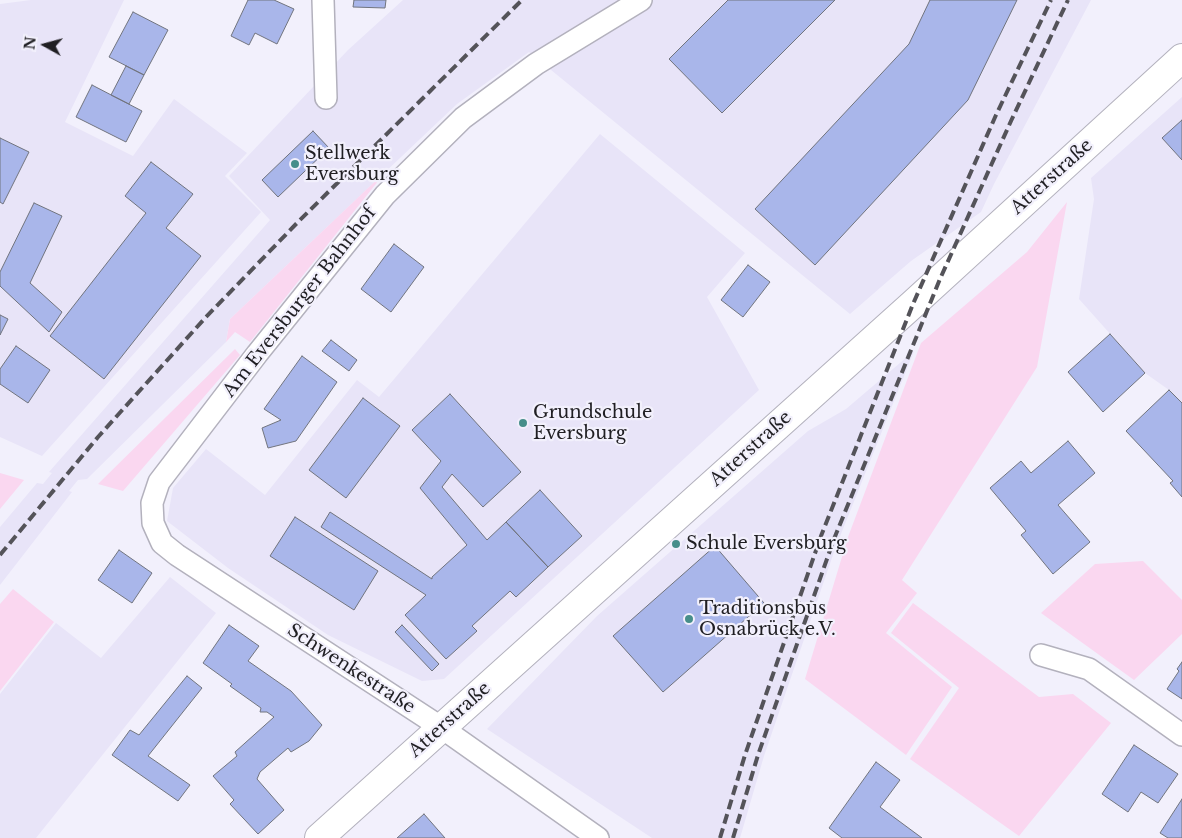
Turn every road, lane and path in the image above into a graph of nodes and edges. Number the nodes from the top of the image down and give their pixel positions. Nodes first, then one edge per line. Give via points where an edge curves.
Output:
1 (323, 0) edge
2 (641, 0) edge
3 (1182, 58) edge
4 (326, 98) dead end
5 (152, 503) joint
6 (1041, 655) dead end
7 (442, 728) junction
8 (1182, 735) edge
9 (319, 838) edge
10 (598, 838) edge

1 - 4 street
2 - 5 street, Am Eversburger Bahnhof via 536,64 463,118 385,194 159,482
3 - 7 street, Atterstraße
5 - 7 street, Schwenkestraße via 153,522 162,543 177,556
6 - 8 street via 1089,669
7 - 9 street, Atterstraße
7 - 10 street, Schwenkestraße

